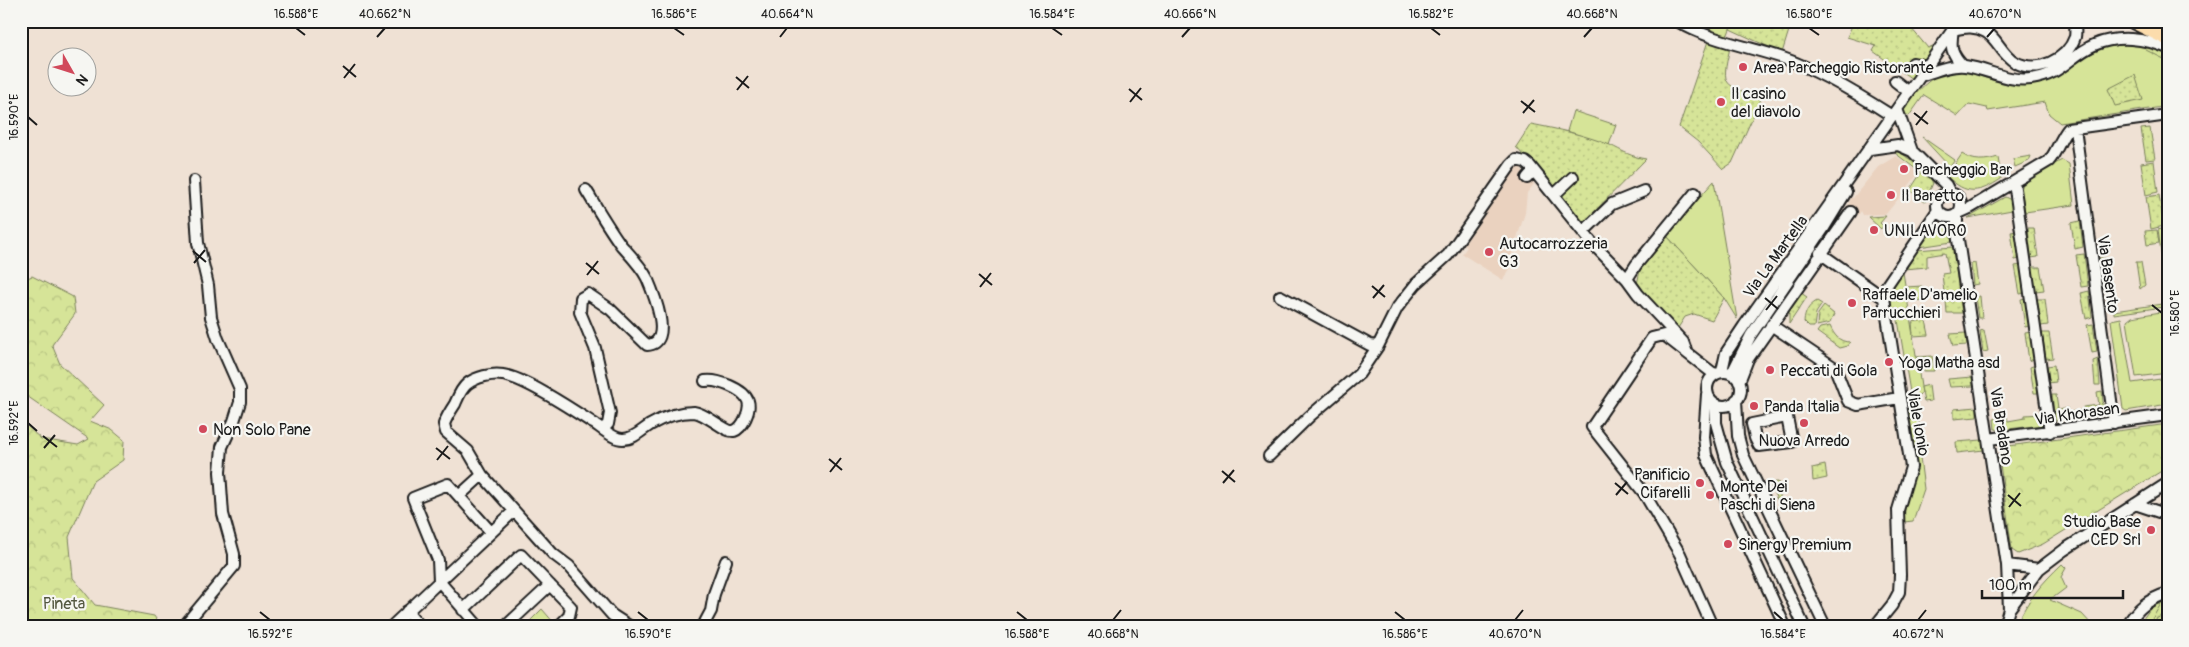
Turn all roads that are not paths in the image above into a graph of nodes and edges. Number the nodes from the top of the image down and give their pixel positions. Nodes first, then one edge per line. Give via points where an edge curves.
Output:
1 (1677, 21) edge
2 (1985, 21) edge
3 (2075, 21) edge
4 (2134, 21) edge
5 (2165, 21) edge
6 (1956, 25) edge
7 (2168, 25) edge
8 (1989, 33) junction
9 (2168, 38) edge
10 (2168, 48) edge
11 (1913, 63) dead end
12 (1928, 66) junction
13 (1963, 66) junction
14 (1920, 76) junction
15 (1895, 81) dead end
16 (1909, 92) junction
17 (1894, 113) junction
18 (2168, 115) edge
19 (2074, 128) junction
20 (1870, 149) junction
21 (1912, 151) junction
22 (1573, 176) dead end
23 (1939, 180) junction
24 (194, 181) dead end
25 (2014, 182) junction
26 (586, 190) dead end
27 (1644, 191) dead end
28 (1696, 193) dead end
29 (1950, 193) junction
30 (1554, 196) junction
31 (1939, 198) junction
32 (1960, 198) junction
33 (1984, 200) junction
34 (1851, 212) dead end
35 (1950, 214) junction
36 (1583, 232) junction
37 (1820, 253) junction
38 (1627, 279) junction
39 (1280, 296) dead end
40 (1884, 298) junction
41 (1771, 325) junction
42 (1378, 346) junction
43 (1687, 353) junction
44 (1722, 373) junction
45 (706, 381) dead end
46 (1739, 382) junction
47 (1899, 398) junction
48 (1736, 400) junction
49 (1713, 407) junction
50 (2168, 415) edge
51 (2114, 423) junction
52 (603, 429) junction
53 (2050, 432) junction
54 (1704, 437) junction
55 (1720, 438) junction
56 (1989, 439) junction
57 (1269, 456) dead end
58 (482, 475) junction
59 (2168, 483) edge
60 (459, 496) junction
61 (2135, 504) junction
62 (514, 511) junction
63 (2168, 515) edge
64 (491, 532) junction
65 (726, 561) dead end
66 (2007, 565) junction
67 (2040, 568) junction
68 (439, 581) junction
69 (550, 585) junction
70 (2168, 593) edge
71 (2009, 609) junction
72 (463, 610) junction
73 (407, 611) junction
74 (184, 626) edge
75 (392, 626) edge
76 (420, 626) edge
77 (478, 626) edge
78 (506, 626) edge
79 (559, 626) edge
80 (629, 626) edge
81 (703, 626) edge
82 (1712, 626) edge
83 (1784, 626) edge
84 (1804, 626) edge
85 (1825, 626) edge
86 (1875, 626) edge
87 (2004, 626) edge
88 (2127, 626) edge

1 - 17 street via 1731,44 1789,60
2 - 8 street
3 - 8 street via 2075,36 2068,48 2057,59 2034,67 2017,63 2005,55
4 - 9 highway
5 - 7 street
6 - 8 street
6 - 12 street, Via La Martella
6 - 13 street via 1951,44 1954,56
10 - 13 street via 2150,40 2113,40 2093,46 2050,76 2030,79 2009,79
11 - 12 street
12 - 14 street, Via La Martella
13 - 14 street
14 - 16 street, Via La Martella
15 - 16 street
16 - 17 street, Via La Martella
17 - 20 street, Via La Martella
17 - 21 street
18 - 19 street
19 - 25 street via 2063,135 2049,161
19 - 51 street, Via Basento
20 - 21 street via 1898,146
20 - 44 street, Via La Martella via 1726,353
21 - 23 street
22 - 30 street
23 - 29 street
23 - 31 street
24 - 74 street via 198,243 212,316 218,339 239,383 240,394 234,421 222,447 220,472 222,514 234,554 234,566
25 - 33 street
25 - 53 street
26 - 52 street via 647,278 661,320 660,336 647,346 598,300 588,294 581,298 580,312 595,348 608,402 610,419
27 - 36 street via 1612,204
28 - 38 street via 1664,227
29 - 31 street
29 - 32 street
30 - 36 street
30 - 42 street via 1530,174 1525,162 1516,160 1481,201 1448,255 1416,284 1397,308
31 - 35 street
32 - 33 street
32 - 35 street via 1962,206
33 - 35 street
34 - 37 street
35 - 40 street via 1927,228 1887,285
35 - 56 street, Via Bradano via 1957,233
36 - 38 street
37 - 40 street
37 - 41 street
38 - 43 street via 1674,327
39 - 42 street via 1370,345
40 - 47 street, Viale Ionio
41 - 46 street via 1748,358
41 - 47 street via 1835,368 1848,402 1858,405
42 - 57 street via 1359,374 1286,436
43 - 44 street
43 - 82 street via 1664,335 1652,338 1592,427 1644,493 1680,554
44 - 46 street
44 - 49 street via 1708,380 1706,387
45 - 52 street via 724,383 746,398 746,415 736,430 728,430 695,412 660,420 631,438 611,435
46 - 48 street via 1741,390
47 - 86 street, Viale Ionio via 1911,467 1898,510 1899,592
48 - 49 street via 1729,405
48 - 85 street via 1738,436 1743,454
49 - 54 street
49 - 55 street
50 - 51 street, Via Khorasan
51 - 53 street, Via Khorasan
52 - 58 street via 538,390 505,375 494,374 475,380 468,383 461,393 446,418 445,428 468,451
53 - 56 street, Via Khorasan
54 - 55 street
54 - 83 street via 1706,456
55 - 84 street via 1727,462
56 - 66 street, Via Bradano
58 - 60 street
58 - 62 street
59 - 61 street
60 - 64 street
60 - 68 street via 448,484 413,498 438,560
61 - 63 street
61 - 67 street
62 - 64 street
62 - 80 street via 612,615
64 - 68 street
65 - 81 street via 711,611
66 - 67 street
66 - 71 street, Via Bradano
67 - 71 street
68 - 72 street
68 - 73 street
69 - 72 street via 521,555
69 - 78 street
69 - 79 street via 570,607 569,616
70 - 88 street via 2153,598 2140,608
71 - 87 street
72 - 77 street
73 - 75 street
73 - 76 street

